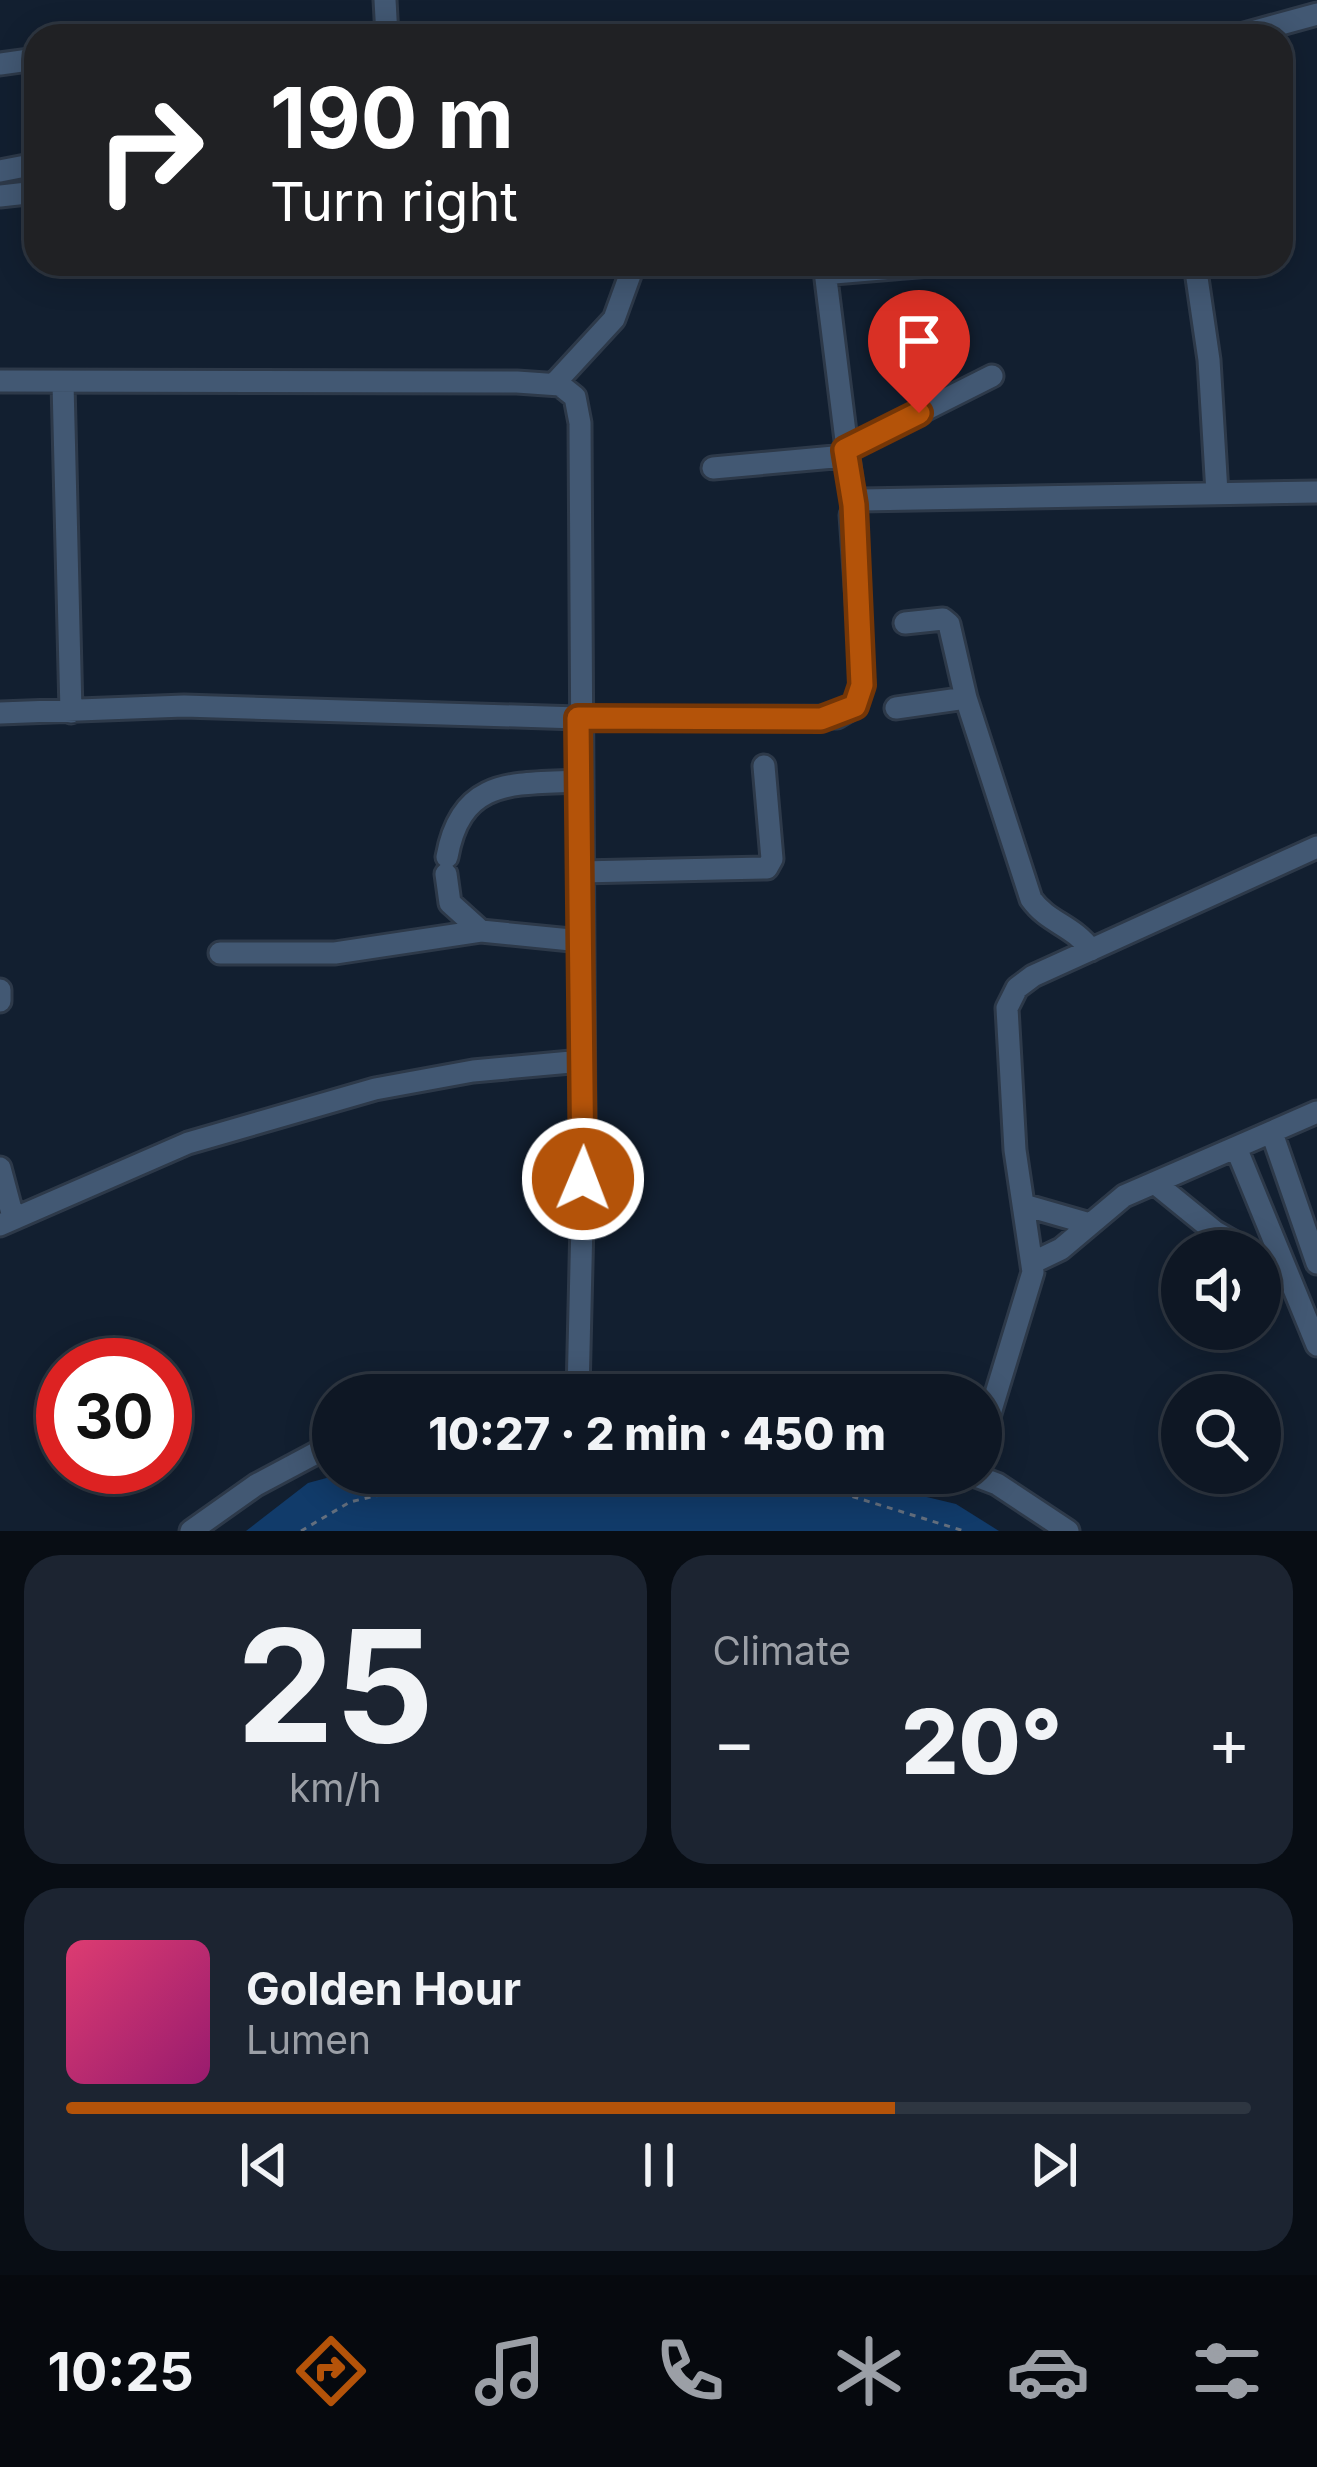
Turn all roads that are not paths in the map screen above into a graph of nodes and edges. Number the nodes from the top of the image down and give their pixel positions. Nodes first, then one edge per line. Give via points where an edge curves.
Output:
1 (1317, 14) edge
2 (1281, 24) edge
3 (630, 276) edge
4 (830, 276) edge
5 (1197, 276) edge
6 (992, 376) dead end
7 (0, 381) edge
8 (63, 382) junction
9 (554, 384) junction
10 (845, 453) junction
11 (713, 468) dead end
12 (1317, 492) edge
13 (1217, 493) junction
14 (854, 505) junction
15 (904, 623) dead end
16 (966, 698) junction
17 (896, 708) dead end
18 (71, 712) junction
19 (0, 713) edge
20 (578, 718) junction
21 (764, 766) dead end
22 (578, 782) junction
23 (1317, 847) edge
24 (580, 872) junction
25 (481, 931) junction
26 (581, 941) junction
27 (1090, 950) junction
28 (220, 953) dead end
29 (0, 991) edge
30 (0, 1001) edge
31 (583, 1061) junction
32 (1317, 1112) edge
33 (1272, 1133) junction
34 (1237, 1150) junction
35 (0, 1168) edge
36 (1155, 1183) junction
37 (1024, 1205) junction
38 (6, 1221) edge
39 (1090, 1224) junction
40 (1212, 1230) edge
41 (1316, 1252) edge
42 (1032, 1263) junction
43 (1281, 1266) edge
44 (1288, 1270) junction
45 (1317, 1345) edge
46 (580, 1374) edge
47 (1002, 1377) edge
48 (312, 1455) edge
49 (1002, 1492) edge
50 (191, 1531) edge
51 (1068, 1531) edge

1 - 2 street
3 - 9 street via 614,319
4 - 10 street
5 - 13 street
6 - 10 street
7 - 8 street
8 - 9 street
8 - 18 street
9 - 20 street via 575,397 580,423
10 - 11 street
10 - 14 street
12 - 13 street
13 - 14 street
14 - 20 street via 862,685 847,714
15 - 16 street via 947,621
16 - 17 street
16 - 27 street via 1031,899 1074,927
18 - 19 street
18 - 20 street via 286,707
20 - 22 street
21 - 24 street via 767,868
22 - 24 street
22 - 25 street via 488,791 459,815 447,865 450,903
23 - 27 street
24 - 26 street
25 - 26 street
25 - 28 street via 335,953
26 - 31 street
27 - 37 street via 1023,982 1007,1008
29 - 30 street
31 - 38 street via 375,1089 188,1143
31 - 46 street
32 - 33 street
33 - 34 street
33 - 41 street
34 - 36 street
34 - 44 street
35 - 38 street
36 - 39 street
36 - 40 street
37 - 39 street
37 - 42 street
39 - 42 street
42 - 47 street
43 - 44 street
44 - 45 street
48 - 50 street
49 - 51 street

